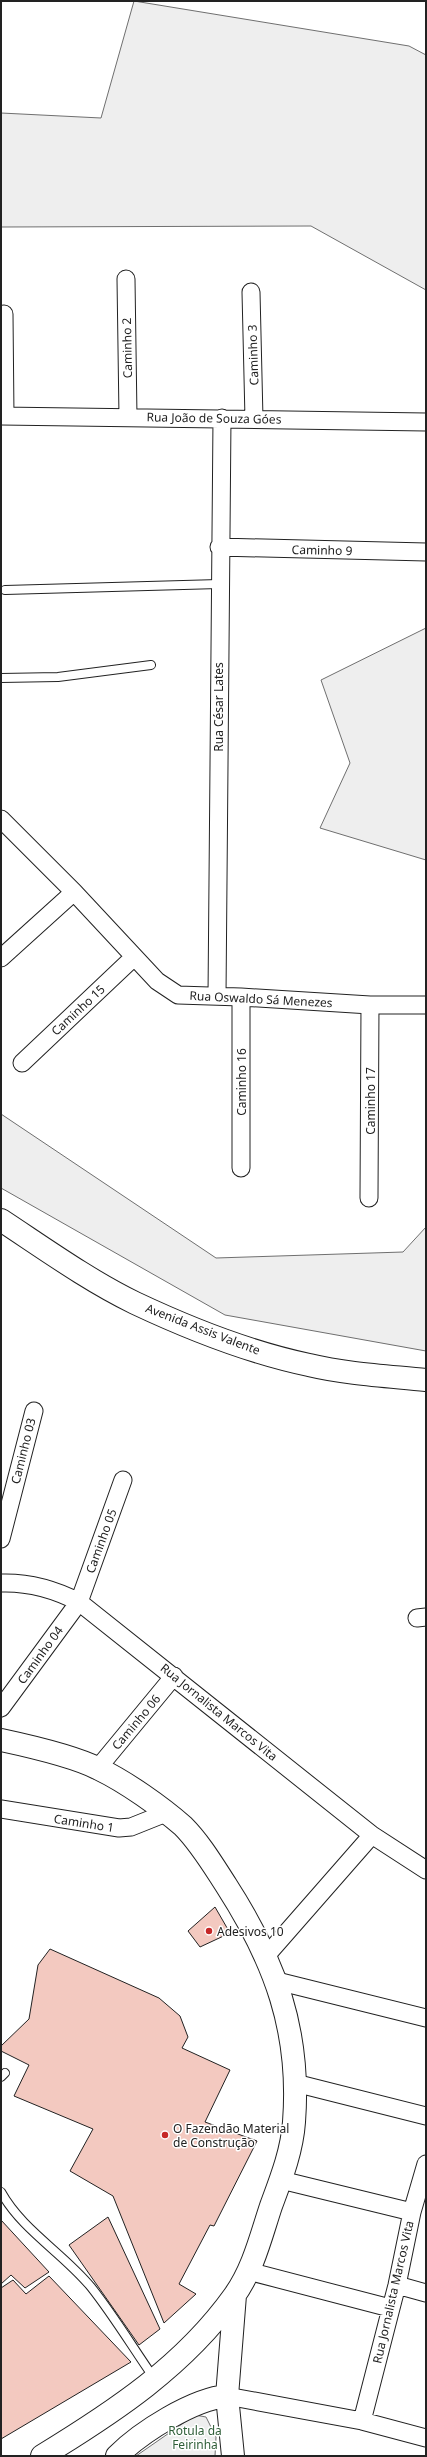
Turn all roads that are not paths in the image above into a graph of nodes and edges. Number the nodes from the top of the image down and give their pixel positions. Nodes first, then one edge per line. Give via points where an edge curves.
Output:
1 (126, 279) dead end
2 (251, 292) dead end
3 (4, 314) dead end
4 (3, 416) edge
5 (128, 418) junction
6 (222, 418) junction
7 (254, 419) junction
8 (426, 422) edge
9 (219, 547) junction
10 (426, 552) edge
11 (219, 584) junction
12 (5, 590) dead end
13 (151, 666) dead end
14 (1, 678) edge
15 (2, 822) edge
16 (74, 892) junction
17 (134, 957) junction
18 (1, 958) edge
19 (217, 996) junction
20 (241, 997) junction
21 (370, 1005) junction
22 (426, 1005) edge
23 (22, 1063) dead end
24 (241, 1168) dead end
25 (369, 1198) dead end
26 (1, 1220) edge
27 (426, 1380) edge
28 (34, 1411) dead end
29 (123, 1480) dead end
30 (1, 1539) edge
31 (1, 1583) edge
32 (79, 1602) junction
33 (174, 1676) junction
34 (1, 1708) edge
35 (1, 1740) edge
36 (98, 1768) junction
37 (1, 1809) edge
38 (166, 1813) junction
39 (372, 1835) junction
40 (426, 1870) edge
41 (266, 1956) junction
42 (277, 1981) junction
43 (426, 2018) edge
44 (295, 2083) junction
45 (426, 2116) edge
46 (426, 2166) edge
47 (281, 2180) junction
48 (1, 2192) edge
49 (412, 2212) junction
50 (248, 2271) junction
51 (397, 2285) junction
52 (426, 2293) edge
53 (235, 2295) junction
54 (390, 2308) junction
55 (155, 2380) junction
56 (227, 2396) junction
57 (362, 2421) junction
58 (426, 2438) edge
59 (232, 2455) edge
60 (42, 2456) edge
61 (117, 2456) edge

1 - 5 street, Caminho 2
2 - 7 street, Caminho 3
3 - 4 street
4 - 5 street, Rua João de Souza Góes
5 - 6 street, Rua João de Souza Góes
6 - 7 street, Rua João de Souza Góes
6 - 9 street, Rua César Lates
7 - 8 street, Rua João de Souza Góes
9 - 10 street, Caminho 9
9 - 11 street, Rua César Lates
11 - 12 lane
11 - 19 street, Rua César Lates
13 - 14 lane via 58,677
15 - 16 street, Rua Oswaldo Sá Menezes
16 - 17 street, Rua Oswaldo Sá Menezes
16 - 18 street
17 - 19 street, Rua Oswaldo Sá Menezes via 157,981 178,995
17 - 23 street, Caminho 15
19 - 20 street, Rua Oswaldo Sá Menezes
20 - 21 street, Rua Oswaldo Sá Menezes
20 - 24 street, Caminho 16
21 - 22 street, Rua Oswaldo Sá Menezes
21 - 25 street, Caminho 17
26 - 27 main road, Avenida Assis Valente via 90,1278 135,1303 257,1351 351,1373
28 - 30 street, Caminho 03
29 - 32 street, Caminho 05
31 - 32 street, Rua Jornalista Marcos Vita via 38,1585 57,1590
32 - 33 street, Rua Jornalista Marcos Vita
32 - 34 street, Caminho 04
33 - 36 street, Caminho 06
33 - 39 street, Rua Jornalista Marcos Vita
35 - 36 main road
36 - 38 main road
37 - 38 street, Caminho 1 via 119,1828 132,1827
38 - 41 main road via 184,1827 206,1854 243,1911
39 - 40 street, Rua Jornalista Marcos Vita
39 - 41 street
41 - 42 main road
42 - 43 street
42 - 44 main road via 292,2046
44 - 45 street
44 - 47 main road via 294,2124
46 - 49 street, Rua Jornalista Marcos Vita
47 - 49 street
47 - 50 main road
48 - 55 lane via 19,2217 67,2261 91,2288
49 - 51 street, Rua Jornalista Marcos Vita
50 - 53 main road
50 - 54 street
51 - 52 street
51 - 54 street, Rua Jornalista Marcos Vita
53 - 55 main road via 196,2341
53 - 56 main road
54 - 57 street, Rua Jornalista Marcos Vita
55 - 60 main road via 115,2410
56 - 57 street
56 - 59 main road
56 - 61 main road via 203,2401 183,2410
57 - 58 street

